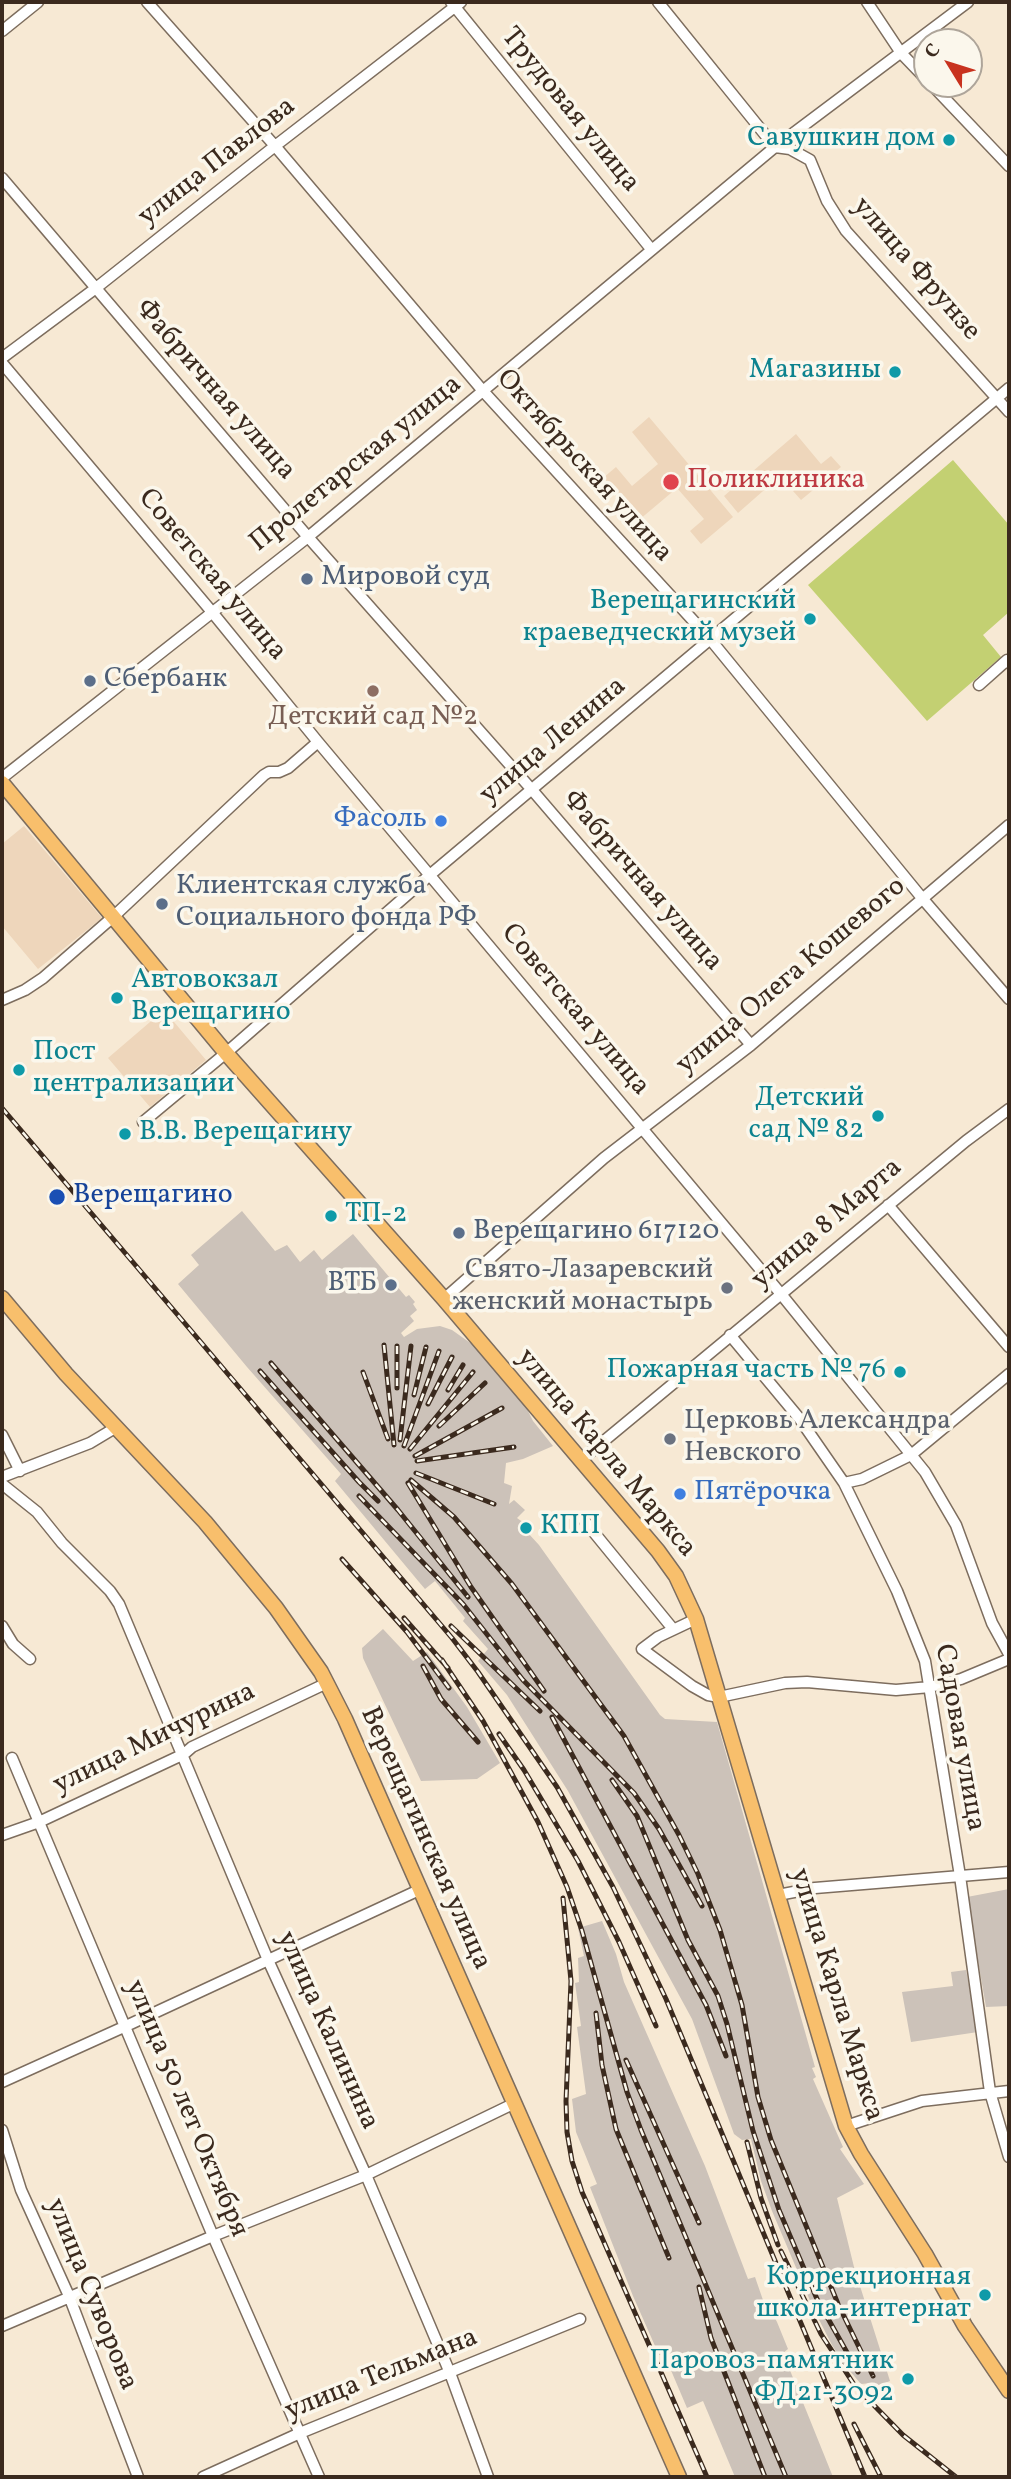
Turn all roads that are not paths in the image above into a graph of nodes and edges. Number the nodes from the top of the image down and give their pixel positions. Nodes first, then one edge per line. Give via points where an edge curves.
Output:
1 (38, 2) edge
2 (147, 2) edge
3 (657, 2) edge
4 (867, 2) edge
5 (968, 2) edge
6 (456, 3) edge
7 (2, 31) edge
8 (901, 53) junction
9 (913, 65) edge
10 (944, 98) edge
11 (275, 146) junction
12 (775, 147) junction
13 (1009, 166) edge
14 (2, 178) edge
15 (651, 249) junction
16 (96, 288) junction
17 (2, 361) edge
18 (1009, 388) edge
19 (483, 391) junction
20 (998, 398) junction
21 (1009, 412) edge
22 (309, 537) junction
23 (212, 612) junction
24 (710, 639) junction
25 (1009, 663) edge
26 (979, 685) dead end
27 (318, 742) junction
28 (2, 778) edge
29 (2, 783) edge
30 (533, 791) junction
31 (1009, 825) edge
32 (431, 874) junction
33 (922, 898) junction
34 (113, 917) junction
35 (1009, 999) edge
36 (2, 1000) edge
37 (751, 1045) junction
38 (226, 1053) junction
39 (1009, 1109) edge
40 (143, 1122) dead end
41 (643, 1130) junction
42 (888, 1205) junction
43 (781, 1294) junction
44 (2, 1298) edge
45 (444, 1299) junction
46 (730, 1335) junction
47 (1009, 1347) edge
48 (1009, 1374) edge
49 (115, 1427) junction
50 (2, 1435) edge
51 (911, 1455) junction
52 (581, 1460) junction
53 (20, 1471) junction
54 (2, 1477) edge
55 (844, 1483) junction
56 (2, 1484) edge
57 (583, 1518) dead end
58 (696, 1619) junction
59 (2, 1626) edge
60 (673, 1629) junction
61 (1009, 1656) edge
62 (30, 1659) dead end
63 (327, 1683) junction
64 (930, 1688) junction
65 (719, 1697) junction
66 (184, 1754) junction
67 (12, 1758) dead end
68 (39, 1822) junction
69 (2, 1835) edge
70 (1009, 1872) edge
71 (960, 1876) junction
72 (419, 1890) junction
73 (778, 1895) junction
74 (268, 1960) junction
75 (126, 2026) junction
76 (2, 2082) edge
77 (1009, 2091) edge
78 (990, 2092) junction
79 (515, 2103) junction
80 (846, 2126) junction
81 (2, 2130) edge
82 (1009, 2157) edge
83 (366, 2175) junction
84 (213, 2236) junction
85 (69, 2296) junction
86 (580, 2319) dead end
87 (2, 2326) edge
88 (450, 2373) junction
89 (1009, 2391) edge
90 (300, 2433) junction
91 (138, 2477) edge
92 (203, 2477) edge
93 (319, 2477) edge
94 (488, 2477) edge
95 (679, 2477) edge

1 - 7 street
2 - 11 street, Октябрьская улица
3 - 12 street
4 - 8 street
5 - 8 street, Пролетарская улица
6 - 11 street, улица Павлова
6 - 15 street, Трудовая улица
8 - 9 street
8 - 12 street, Пролетарская улица
10 - 13 street
11 - 16 street, улица Павлова
11 - 19 street, Октябрьская улица
12 - 15 street, Пролетарская улица
12 - 20 street, улица Фрунзе via 810,160 846,231
14 - 16 street, Фабричная улица
15 - 19 street, Пролетарская улица
16 - 17 street, улица Павлова
16 - 22 street, Фабричная улица
17 - 23 street, Советская улица
18 - 20 street, улица Ленина
19 - 22 street, Пролетарская улица
19 - 24 street, Октябрьская улица
20 - 21 street, улица Фрунзе
20 - 24 street, улица Ленина
22 - 23 street, Пролетарская улица
22 - 30 street, Фабричная улица
23 - 27 street, Советская улица
23 - 28 street, Пролетарская улица
24 - 30 street, улица Ленина
24 - 33 street, Октябрьская улица
25 - 26 street via 1007,660
27 - 32 street, Советская улица
27 - 34 street via 288,768 264,775
29 - 34 main road, улица Карла Маркса
30 - 32 street, улица Ленина
30 - 37 street, Фабричная улица
31 - 33 street, улица Олега Кошевого
32 - 38 street, улица Ленина
32 - 41 street, Советская улица
33 - 35 street, Октябрьская улица
33 - 37 street, улица Олега Кошевого
34 - 36 street via 43,978
34 - 38 main road, улица Карла Маркса
37 - 41 street, улица Олега Кошевого
38 - 40 street, улица Ленина
38 - 45 main road, улица Карла Маркса
39 - 42 street, улица 8 Марта
41 - 43 street, Советская улица
41 - 45 street, улица Олега Кошевого via 596,1165
42 - 43 street, улица 8 Марта
42 - 47 street
43 - 46 street, улица 8 Марта
43 - 51 street, Советская улица
44 - 49 main road, Верещагинская улица
45 - 52 main road, улица Карла Маркса
46 - 52 street, улица 8 Марта
46 - 55 street, Садовая улица via 794,1412
48 - 51 street
49 - 53 street via 90,1443
49 - 63 main road, Верещагинская улица via 244,1569 295,1632
50 - 53 street
51 - 55 street
51 - 61 street, Советская улица via 956,1525
52 - 58 main road, улица Карла Маркса via 667,1563
53 - 54 street
55 - 64 street, Садовая улица via 914,1628
56 - 66 street, улица Калинина via 37,1512 119,1604
57 - 60 street
58 - 60 street
58 - 65 main road, улица Карла Маркса
59 - 62 street
60 - 65 street via 642,1649 699,1691
61 - 64 street
63 - 66 street, улица Мичурина
63 - 72 main road, Верещагинская улица
64 - 65 street via 896,1690 807,1682
64 - 71 street, Садовая улица
65 - 73 main road, улица Карла Маркса
66 - 68 street, улица Мичурина
66 - 74 street, улица Калинина
67 - 68 street, улица 50 лет Октября
68 - 69 street, улица Мичурина
68 - 75 street, улица 50 лет Октября
70 - 71 street
71 - 73 street
71 - 78 street, Садовая улица
72 - 74 street
72 - 79 main road, Верещагинская улица
73 - 80 main road, улица Карла Маркса
74 - 75 street
74 - 83 street, улица Калинина
75 - 76 street
75 - 84 street, улица 50 лет Октября
77 - 78 street
78 - 80 street via 922,2101
78 - 82 street, Садовая улица
79 - 83 street
79 - 95 main road, Верещагинская улица
80 - 89 main road, улица Карла Маркса
81 - 85 street, улица Суворова via 22,2190
83 - 84 street
83 - 88 street, улица Калинина
84 - 85 street
84 - 90 street, улица 50 лет Октября
85 - 87 street
85 - 91 street, улица Суворова
86 - 88 street, улица Тельмана
88 - 90 street, улица Тельмана
88 - 94 street, улица Калинина
90 - 92 street, улица Тельмана
90 - 93 street, улица 50 лет Октября

